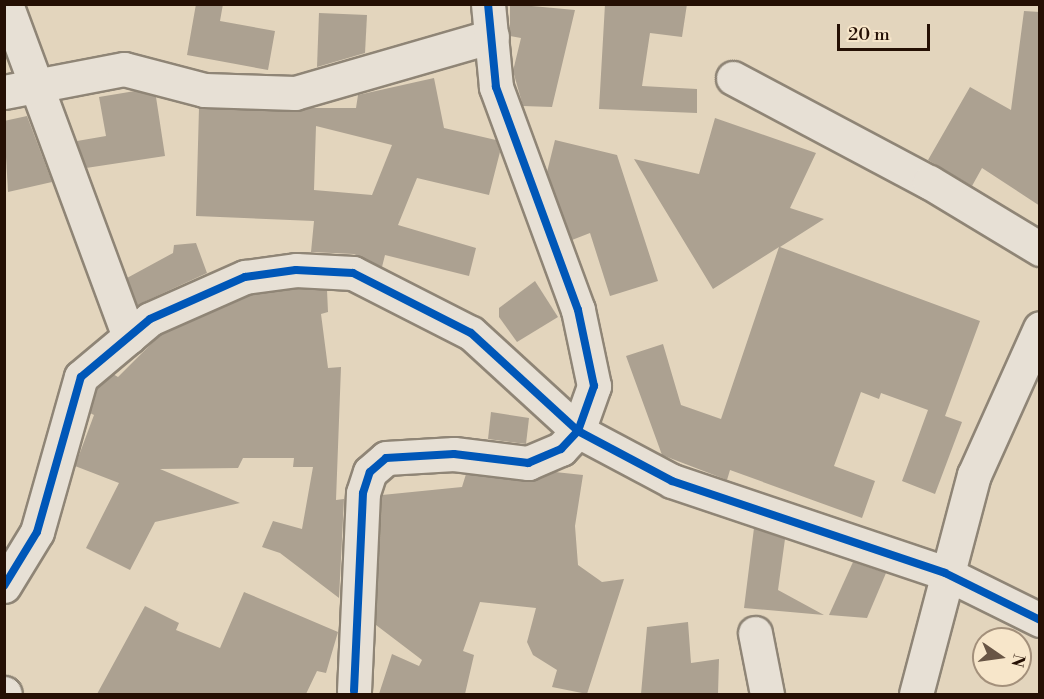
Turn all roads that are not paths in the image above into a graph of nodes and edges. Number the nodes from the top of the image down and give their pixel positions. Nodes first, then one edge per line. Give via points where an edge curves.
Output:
1 (6, 4) edge
2 (490, 20) edge
3 (733, 78) dead end
4 (40, 82) junction
5 (4, 92) edge
6 (1040, 249) edge
7 (1040, 328) edge
8 (129, 337) junction
9 (578, 431) junction
10 (945, 573) junction
11 (4, 586) edge
12 (1040, 620) edge
13 (755, 633) dead end
14 (354, 691) dead end
15 (767, 694) edge
16 (916, 694) edge

1 - 4 street
2 - 4 street via 295,93 204,90 124,69
2 - 9 street via 496,87 580,321 594,386
3 - 6 street via 929,182
4 - 5 street
4 - 8 street
7 - 10 street via 974,475
8 - 9 street via 150,319 245,277 296,270 353,273 471,333
8 - 11 street via 81,377 37,532
9 - 10 street via 672,481
9 - 14 street via 561,449 528,464 454,454 386,458 370,472 363,493
10 - 12 street
10 - 16 street
13 - 15 street

